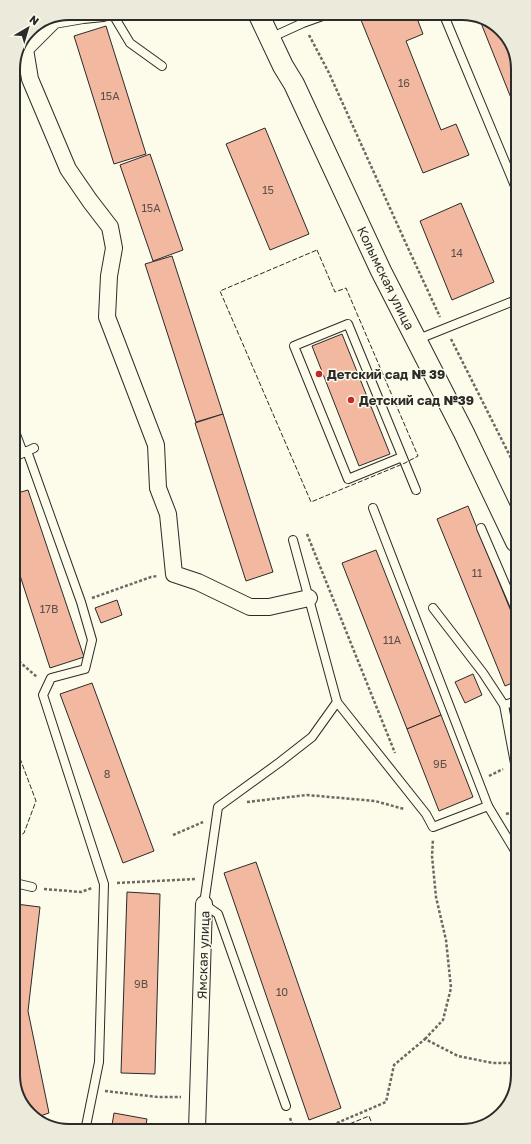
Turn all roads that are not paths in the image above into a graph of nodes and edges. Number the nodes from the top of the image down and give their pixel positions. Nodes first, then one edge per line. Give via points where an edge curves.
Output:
1 (116, 20) edge
2 (261, 20) edge
3 (311, 20) edge
4 (446, 20) edge
5 (50, 24) edge
6 (270, 38) junction
7 (162, 66) dead end
8 (511, 176) edge
9 (511, 302) edge
10 (416, 340) junction
11 (20, 438) edge
12 (28, 451) junction
13 (20, 454) edge
14 (402, 457) junction
15 (416, 490) dead end
16 (372, 508) dead end
17 (481, 528) dead end
18 (511, 531) edge
19 (293, 540) dead end
20 (309, 598) junction
21 (511, 598) edge
22 (433, 608) dead end
23 (336, 702) junction
24 (511, 703) edge
25 (504, 705) junction
26 (511, 743) edge
27 (488, 806) junction
28 (511, 844) edge
29 (20, 884) edge
30 (32, 887) road end
31 (204, 904) junction
32 (286, 1106) dead end
33 (86, 1124) edge
34 (197, 1124) edge

1 - 7 lane via 130,43
2 - 6 street, Колымская улица
3 - 6 lane
4 - 8 lane
5 - 20 street via 25,49 30,79 68,169 110,227 114,248 107,317 156,445 158,488 168,514 174,574 198,582 250,607 269,608
6 - 10 street, Колымская улица
9 - 10 lane
10 - 18 street, Колымская улица
11 - 12 lane
12 - 13 lane
12 - 33 lane via 92,640 85,669 51,678 43,695 104,884 99,1062
14 - 14 lane via 348,324 294,346 348,479
14 - 15 lane
16 - 27 lane
17 - 21 lane
19 - 20 lane
20 - 23 lane
22 - 25 lane via 484,673
23 - 27 lane via 426,814 433,827
23 - 31 lane via 312,737 218,807
24 - 25 lane
25 - 26 lane
27 - 28 lane
29 - 30 lane
31 - 32 lane, Ямская улица via 218,914
31 - 34 street, Ямская улица

